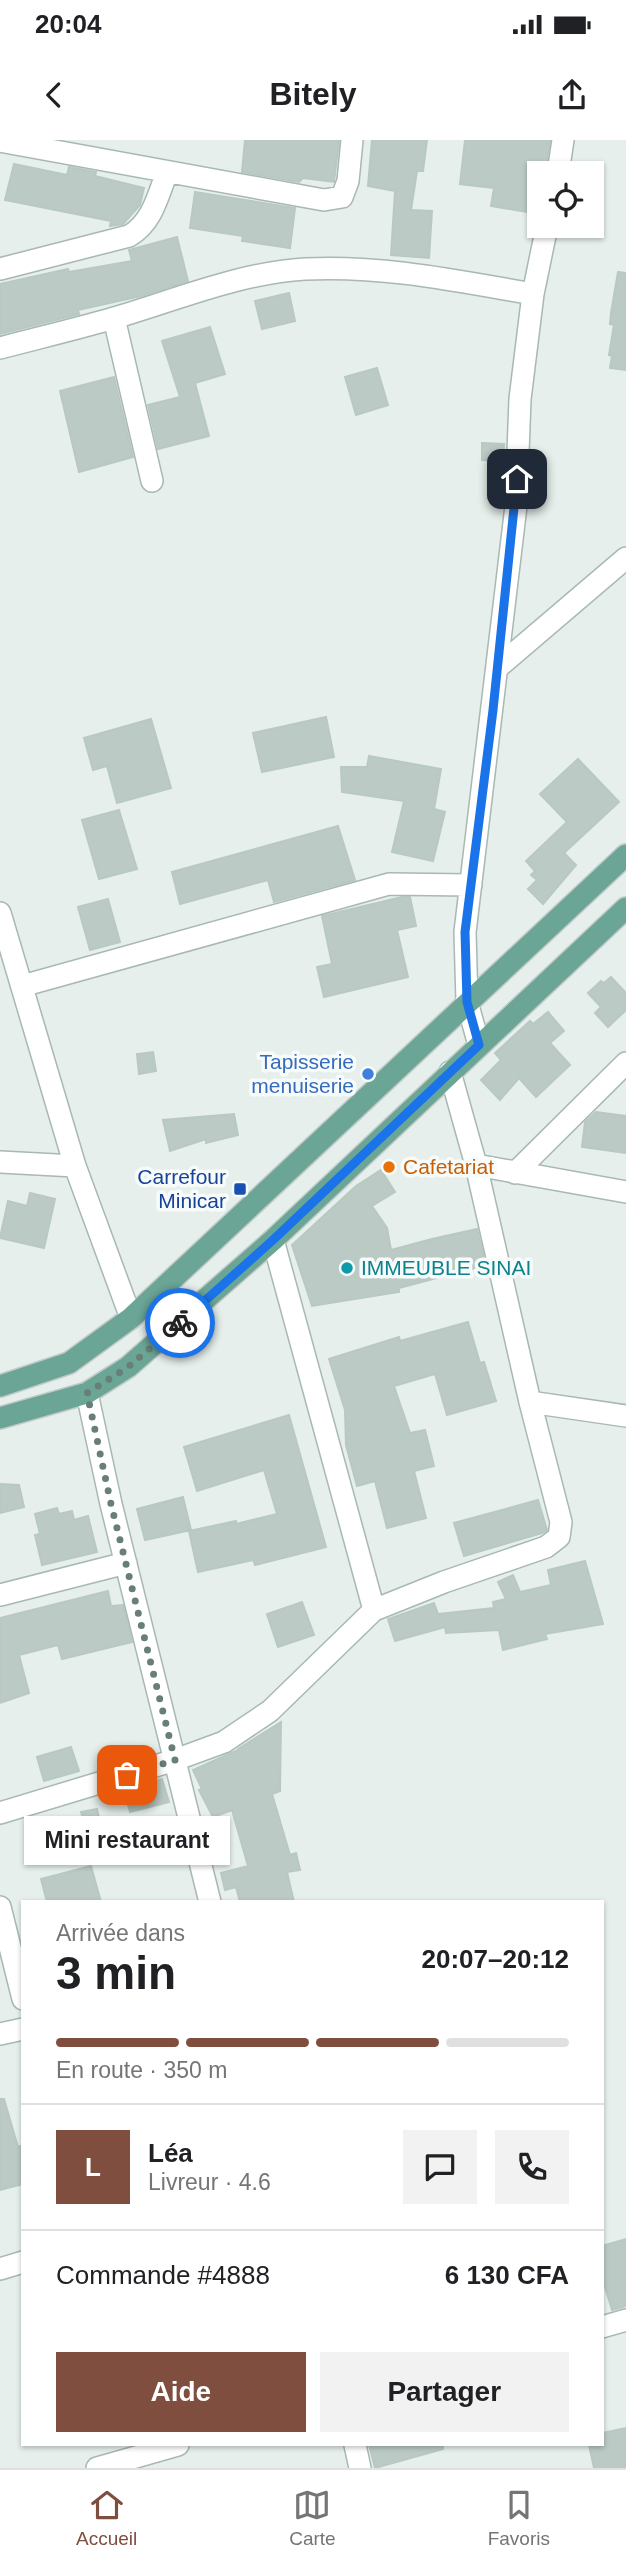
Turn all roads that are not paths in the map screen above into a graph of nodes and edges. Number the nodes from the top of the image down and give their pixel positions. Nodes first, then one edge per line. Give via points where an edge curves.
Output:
1 (352, 140) edge
2 (564, 140) edge
3 (0, 141) edge
4 (560, 161) edge
5 (167, 172) junction
6 (545, 238) edge
7 (0, 269) edge
8 (533, 294) junction
9 (114, 318) junction
10 (0, 348) edge
11 (152, 481) dead end
12 (626, 558) edge
13 (498, 668) junction
14 (626, 855) edge
15 (471, 885) junction
16 (626, 908) edge
17 (0, 913) edge
18 (22, 986) junction
19 (467, 1002) junction
20 (479, 1045) junction
21 (626, 1063) edge
22 (450, 1072) junction
23 (0, 1163) edge
24 (477, 1165) junction
25 (75, 1166) junction
26 (515, 1173) junction
27 (626, 1192) edge
28 (273, 1240) junction
29 (131, 1318) junction
30 (0, 1386) edge
31 (87, 1393) junction
32 (530, 1402) junction
33 (626, 1416) edge
34 (0, 1418) edge
35 (126, 1563) junction
36 (0, 1595) edge
37 (374, 1609) junction
38 (175, 1760) junction
39 (0, 1813) edge
40 (210, 1900) edge
41 (0, 1907) edge
42 (21, 1991) edge
43 (21, 2029) edge
44 (0, 2034) edge
45 (21, 2263) edge
46 (0, 2269) edge
47 (626, 2320) edge
48 (604, 2326) edge
49 (174, 2446) edge
50 (355, 2446) edge
51 (97, 2468) edge
52 (360, 2468) edge

1 - 5 street via 342,197 324,200
2 - 4 street
3 - 5 street
5 - 7 street via 139,230
6 - 8 street
8 - 9 street via 460,280 305,269 198,290
8 - 13 street
9 - 10 street
9 - 11 street
12 - 13 street
13 - 15 street
14 - 19 main road
15 - 18 street via 389,884
15 - 19 street via 465,932
16 - 20 main road
17 - 18 street
18 - 25 street
19 - 20 street
19 - 29 main road
20 - 22 main road
21 - 26 street
22 - 24 street
22 - 28 main road
23 - 25 street
24 - 26 street
24 - 32 street
25 - 29 street
26 - 27 street
28 - 31 main road via 128,1367
28 - 37 street
29 - 30 main road via 69,1363
31 - 34 main road
31 - 35 street
32 - 33 street
32 - 37 street via 561,1522 559,1537 547,1547
35 - 36 street
35 - 38 street
37 - 38 street via 270,1711 224,1742
38 - 39 street
38 - 40 street
41 - 42 street
43 - 44 street
45 - 46 street
47 - 48 street
49 - 51 street
50 - 52 street

